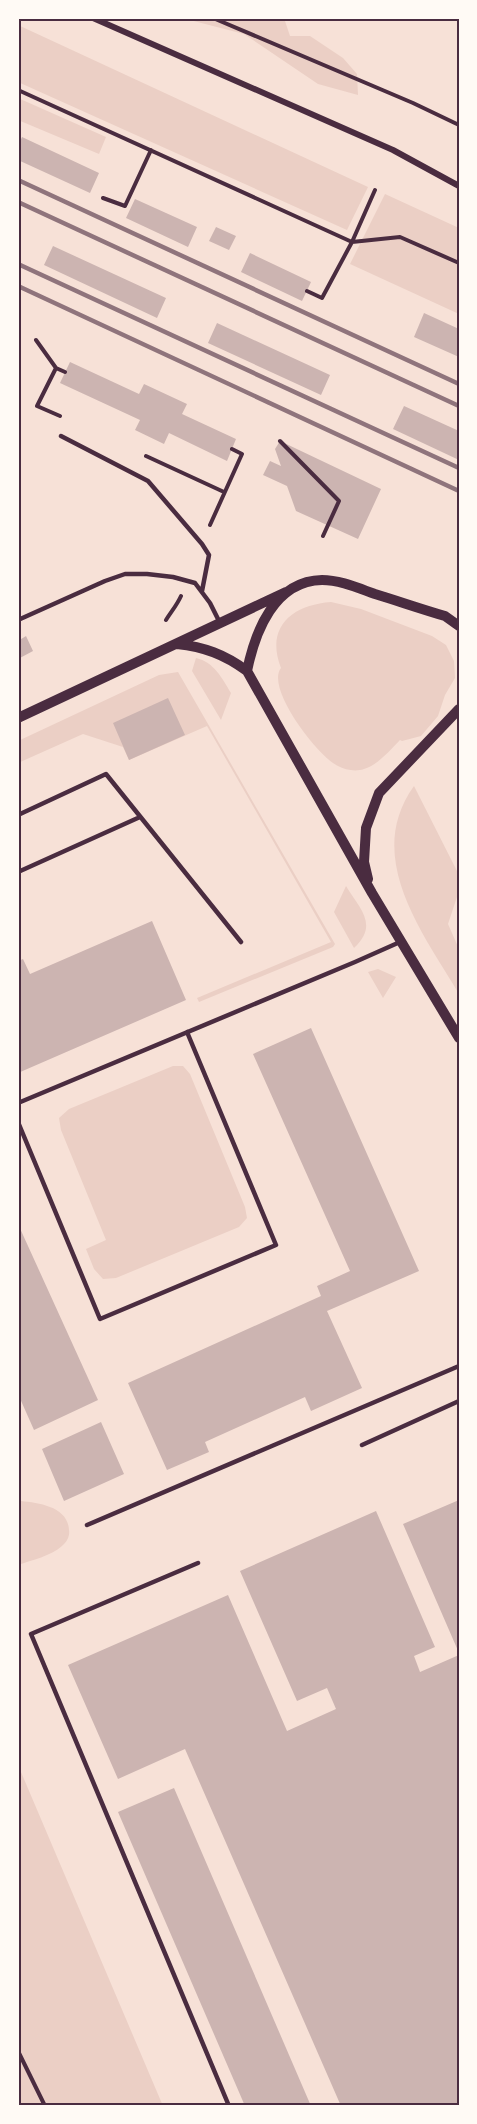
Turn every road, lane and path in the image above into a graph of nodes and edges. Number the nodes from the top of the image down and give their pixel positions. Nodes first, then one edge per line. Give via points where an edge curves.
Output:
1 (93, 18) edge
2 (213, 18) edge
3 (18, 90) edge
4 (459, 125) edge
5 (151, 150) junction
6 (459, 186) edge
7 (375, 190) dead end
8 (103, 198) dead end
9 (125, 206) junction
10 (130, 209) dead end
11 (352, 242) junction
12 (459, 263) edge
13 (325, 288) dead end
14 (307, 291) dead end
15 (322, 298) junction
16 (36, 340) dead end
17 (56, 368) junction
18 (65, 372) dead end
19 (69, 420) dead end
20 (61, 436) dead end
21 (280, 441) dead end
22 (141, 454) dead end
23 (224, 492) dead end
24 (323, 536) dead end
25 (202, 591) junction
26 (286, 592) junction
27 (18, 620) edge
28 (220, 623) junction
29 (459, 626) edge
30 (177, 644) junction
31 (247, 671) junction
32 (459, 709) edge
33 (18, 718) edge
34 (18, 815) edge
35 (140, 817) junction
36 (18, 872) edge
37 (372, 893) junction
38 (241, 942) dead end
39 (400, 942) junction
40 (187, 1032) junction
41 (459, 1038) edge
42 (18, 1103) edge
43 (18, 1122) edge
44 (459, 1366) edge
45 (459, 1401) edge
46 (362, 1445) dead end
47 (87, 1525) dead end
48 (198, 1563) dead end
49 (18, 2051) edge
50 (45, 2106) edge
51 (229, 2106) edge

1 - 6 street via 393,150
2 - 4 path
3 - 5 path
5 - 9 path
5 - 11 path
7 - 11 path
8 - 9 path
9 - 10 path
11 - 12 path via 400,237
11 - 15 path
13 - 15 path
14 - 15 path
16 - 17 path
17 - 18 path
17 - 19 path via 38,406
20 - 25 lane via 147,481 209,555
21 - 24 path via 339,501
22 - 23 path
25 - 27 lane via 184,579 125,574
25 - 28 lane
26 - 28 street
26 - 29 street via 320,580 343,583 445,616
26 - 31 street via 259,627
28 - 30 street
30 - 31 street via 214,651
30 - 33 street
31 - 37 street
32 - 37 street via 379,793 366,828 364,862
34 - 35 lane via 106,774
35 - 36 lane
35 - 38 lane
37 - 39 street
39 - 40 lane
39 - 41 street
40 - 42 lane
40 - 43 lane via 276,1245 100,1318
44 - 47 lane
45 - 46 lane
48 - 51 lane via 31,1634
49 - 50 path

